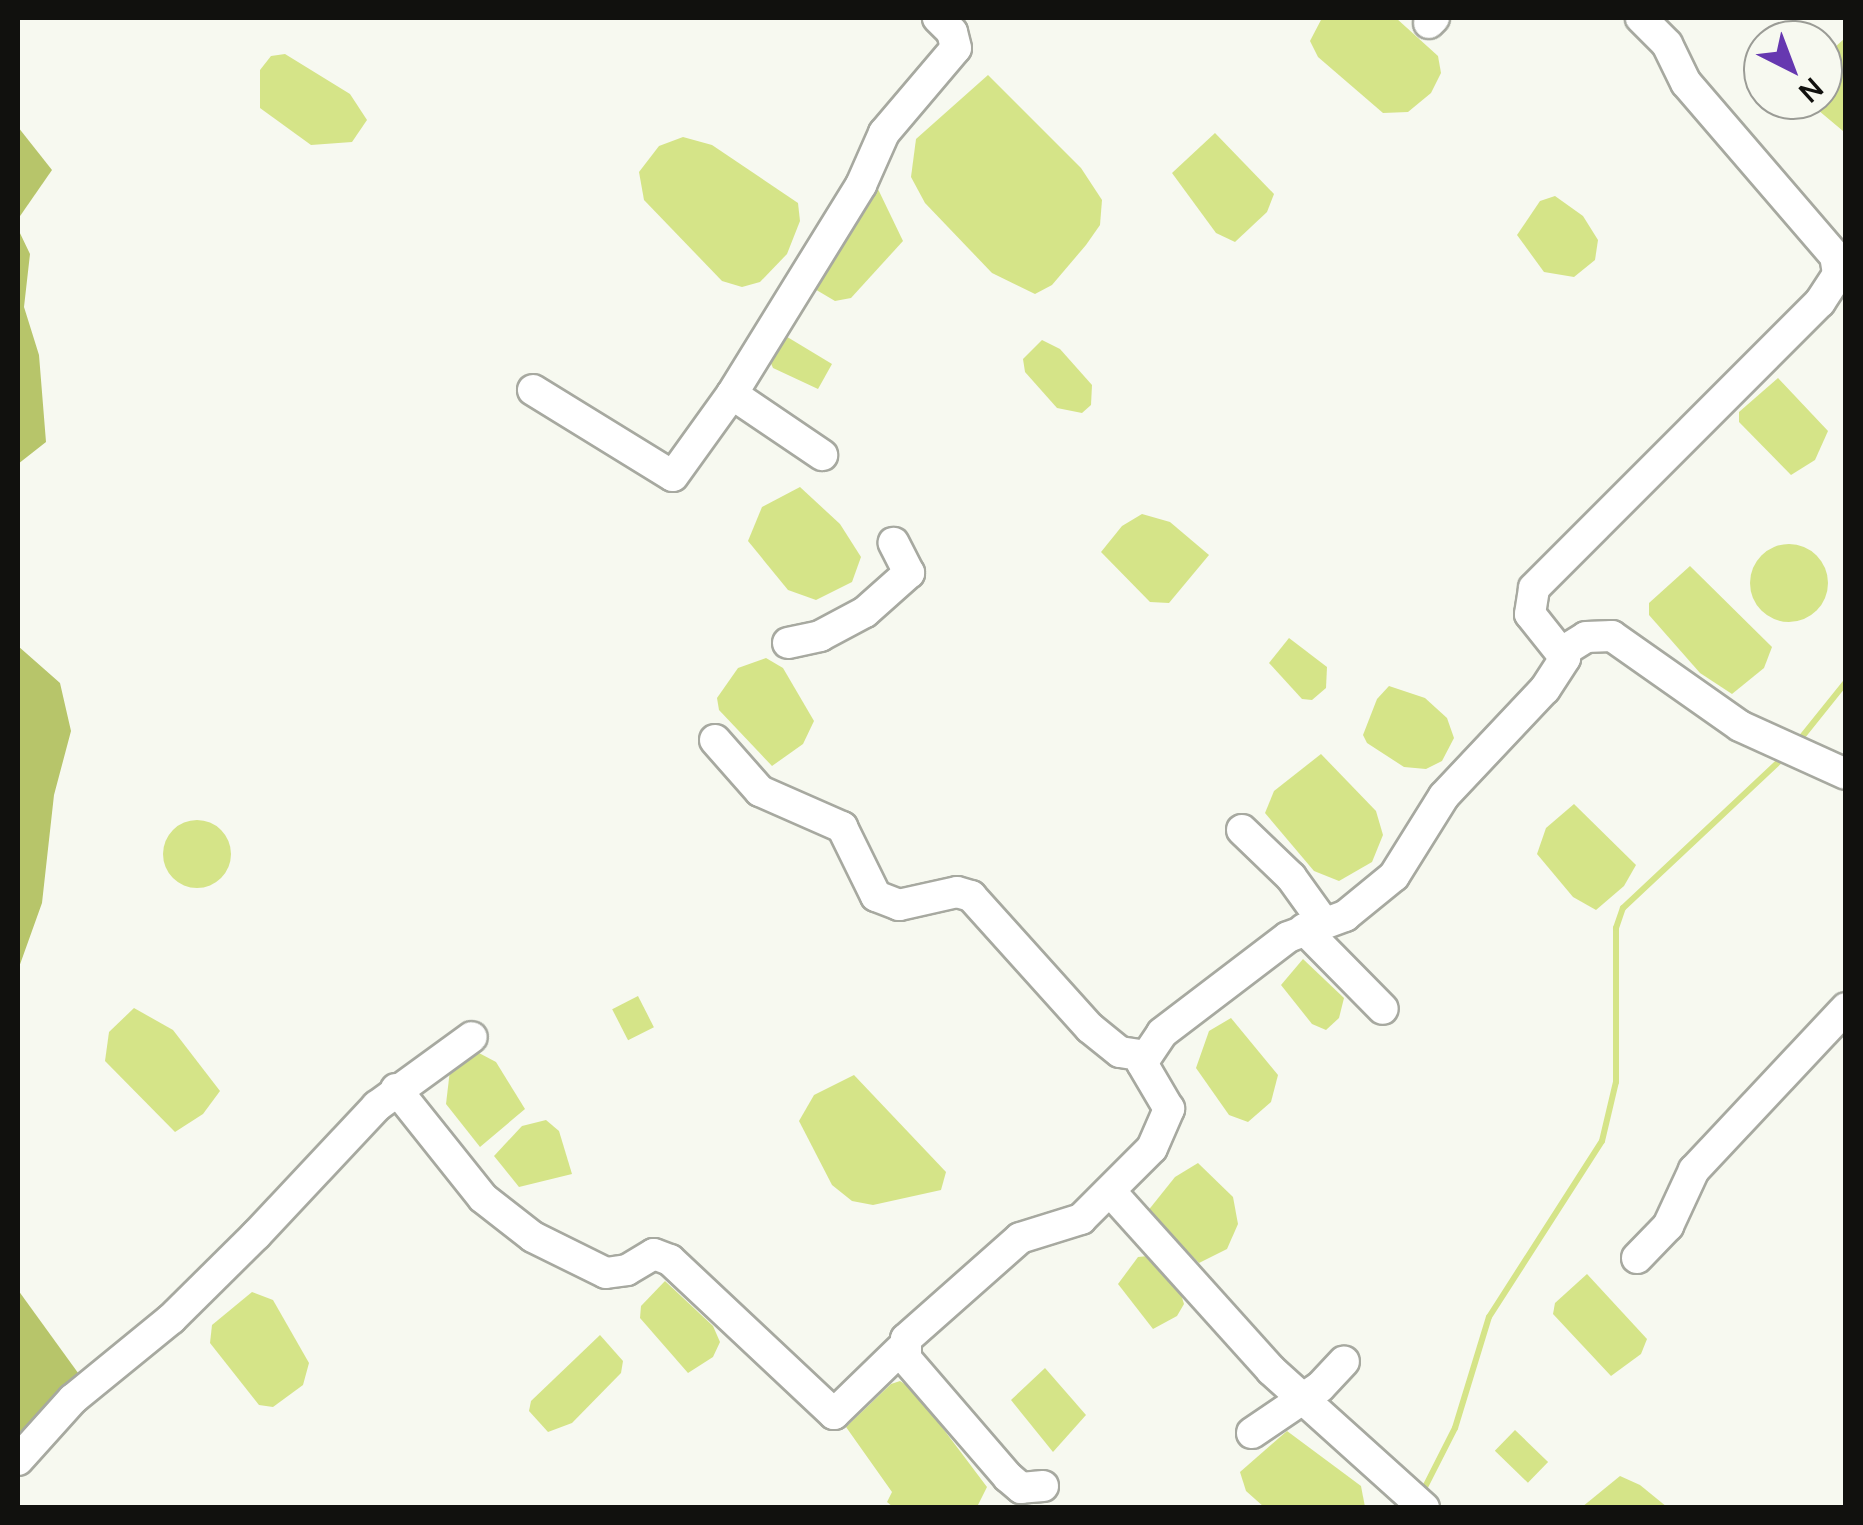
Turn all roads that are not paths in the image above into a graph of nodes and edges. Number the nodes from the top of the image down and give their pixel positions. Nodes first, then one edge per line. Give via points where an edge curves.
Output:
1 (938, 18) edge
2 (1641, 18) edge
3 (533, 390) dead end
4 (732, 394) junction
5 (822, 455) dead end
6 (894, 543) dead end
7 (788, 642) dead end
8 (1562, 652) junction
9 (715, 740) dead end
10 (1846, 774) edge
11 (1242, 830) dead end
12 (1314, 926) junction
13 (1846, 1008) edge
14 (1384, 1009) dead end
15 (472, 1037) dead end
16 (1145, 1056) junction
17 (396, 1089) junction
18 (1110, 1191) junction
19 (1636, 1258) dead end
20 (902, 1348) junction
21 (1344, 1361) dead end
22 (1304, 1399) junction
23 (1252, 1433) dead end
24 (18, 1460) edge
25 (1044, 1486) dead end
26 (1416, 1501) edge

1 - 4 street via 956,48 884,133 861,185
2 - 8 street via 1666,44 1686,83 1834,256 1838,274 1820,302 1534,588 1530,614
3 - 4 street via 673,476
4 - 5 street
6 - 7 street via 909,573 865,612 820,636
8 - 10 street via 1586,637 1612,636 1740,726
8 - 12 street via 1565,658 1545,688 1468,765 1394,876 1345,916
9 - 16 street via 760,791 842,827 876,896 899,905 957,892 972,896 1090,1028 1120,1052
11 - 12 street via 1291,877
12 - 14 street
12 - 16 street via 1188,1010
13 - 19 street via 1694,1170 1668,1226
15 - 17 street
16 - 18 street via 1142,1068 1169,1109 1168,1125
17 - 20 street via 484,1198 533,1237 606,1272 628,1270 654,1254 670,1260 834,1414
17 - 24 street via 171,1319 73,1398
18 - 20 street via 1073,1224 1009,1246
18 - 22 street
20 - 25 street via 1008,1477 1020,1488
21 - 22 street
22 - 23 street
22 - 26 street

